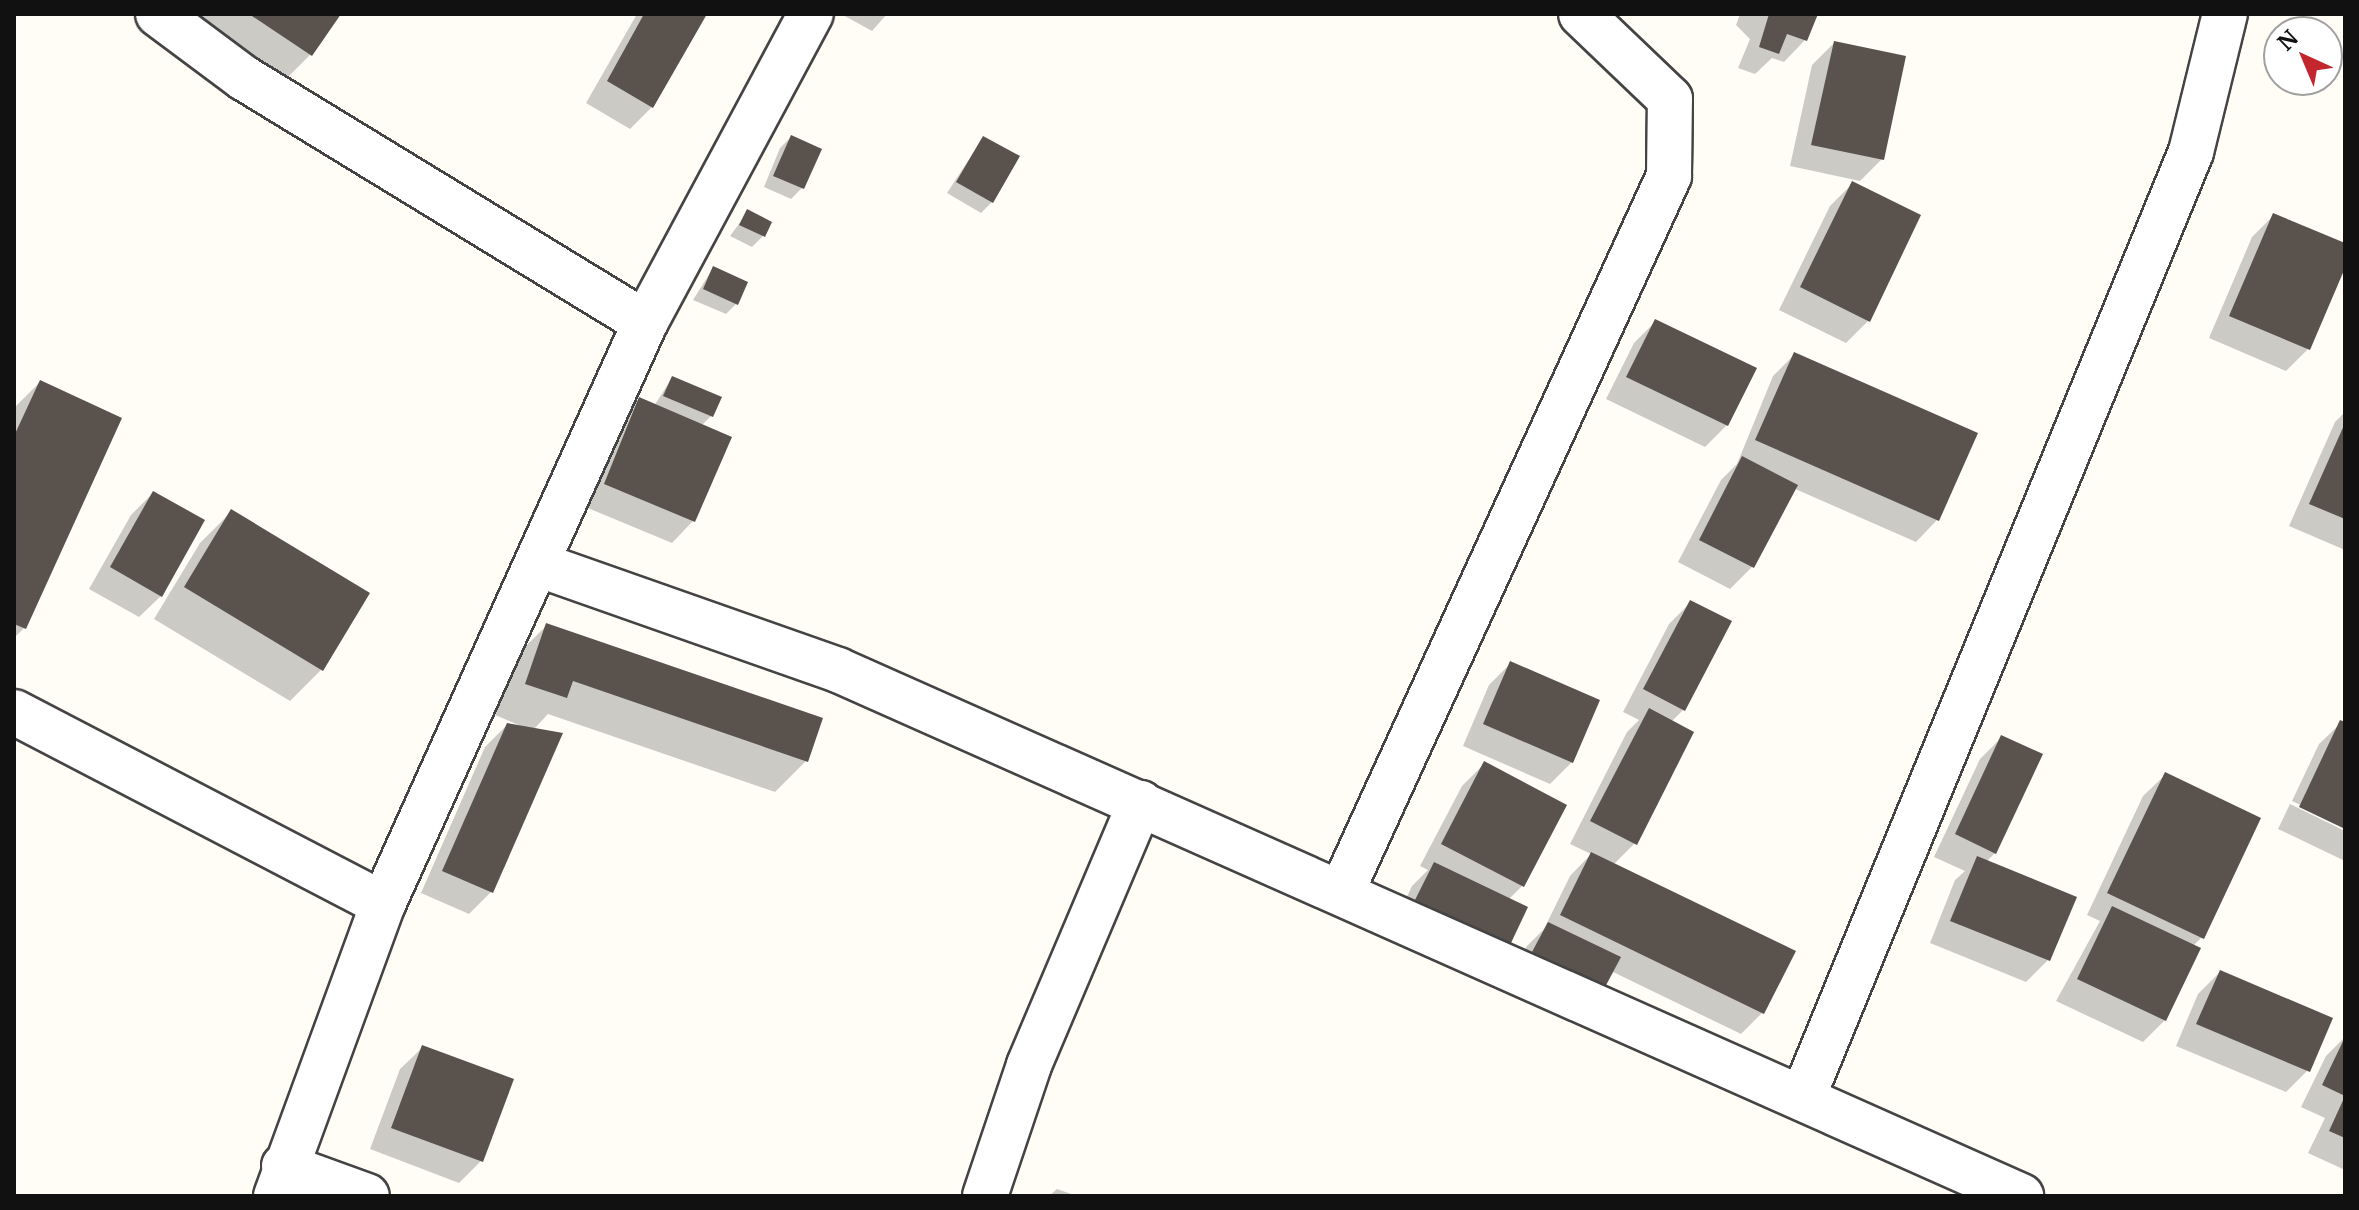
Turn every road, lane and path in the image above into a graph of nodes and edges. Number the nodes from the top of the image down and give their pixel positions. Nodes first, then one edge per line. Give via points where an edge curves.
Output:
1 (158, 14) edge
2 (811, 14) edge
3 (1581, 14) edge
4 (2225, 14) edge
5 (645, 323) junction
6 (540, 565) junction
7 (14, 712) edge
8 (1140, 803) junction
9 (1342, 891) junction
10 (383, 904) junction
11 (1803, 1097) junction
12 (280, 1181) edge
13 (367, 1196) edge
14 (985, 1196) edge
15 (2021, 1196) edge

1 - 5 street via 244,78
2 - 5 street
3 - 9 street via 1670,99 1669,176
4 - 11 street via 2191,152
5 - 6 street
6 - 8 street via 838,670
6 - 10 street
7 - 10 street
8 - 9 street
8 - 14 street via 1029,1065
9 - 11 street
10 - 12 street
11 - 15 street
12 - 13 street

